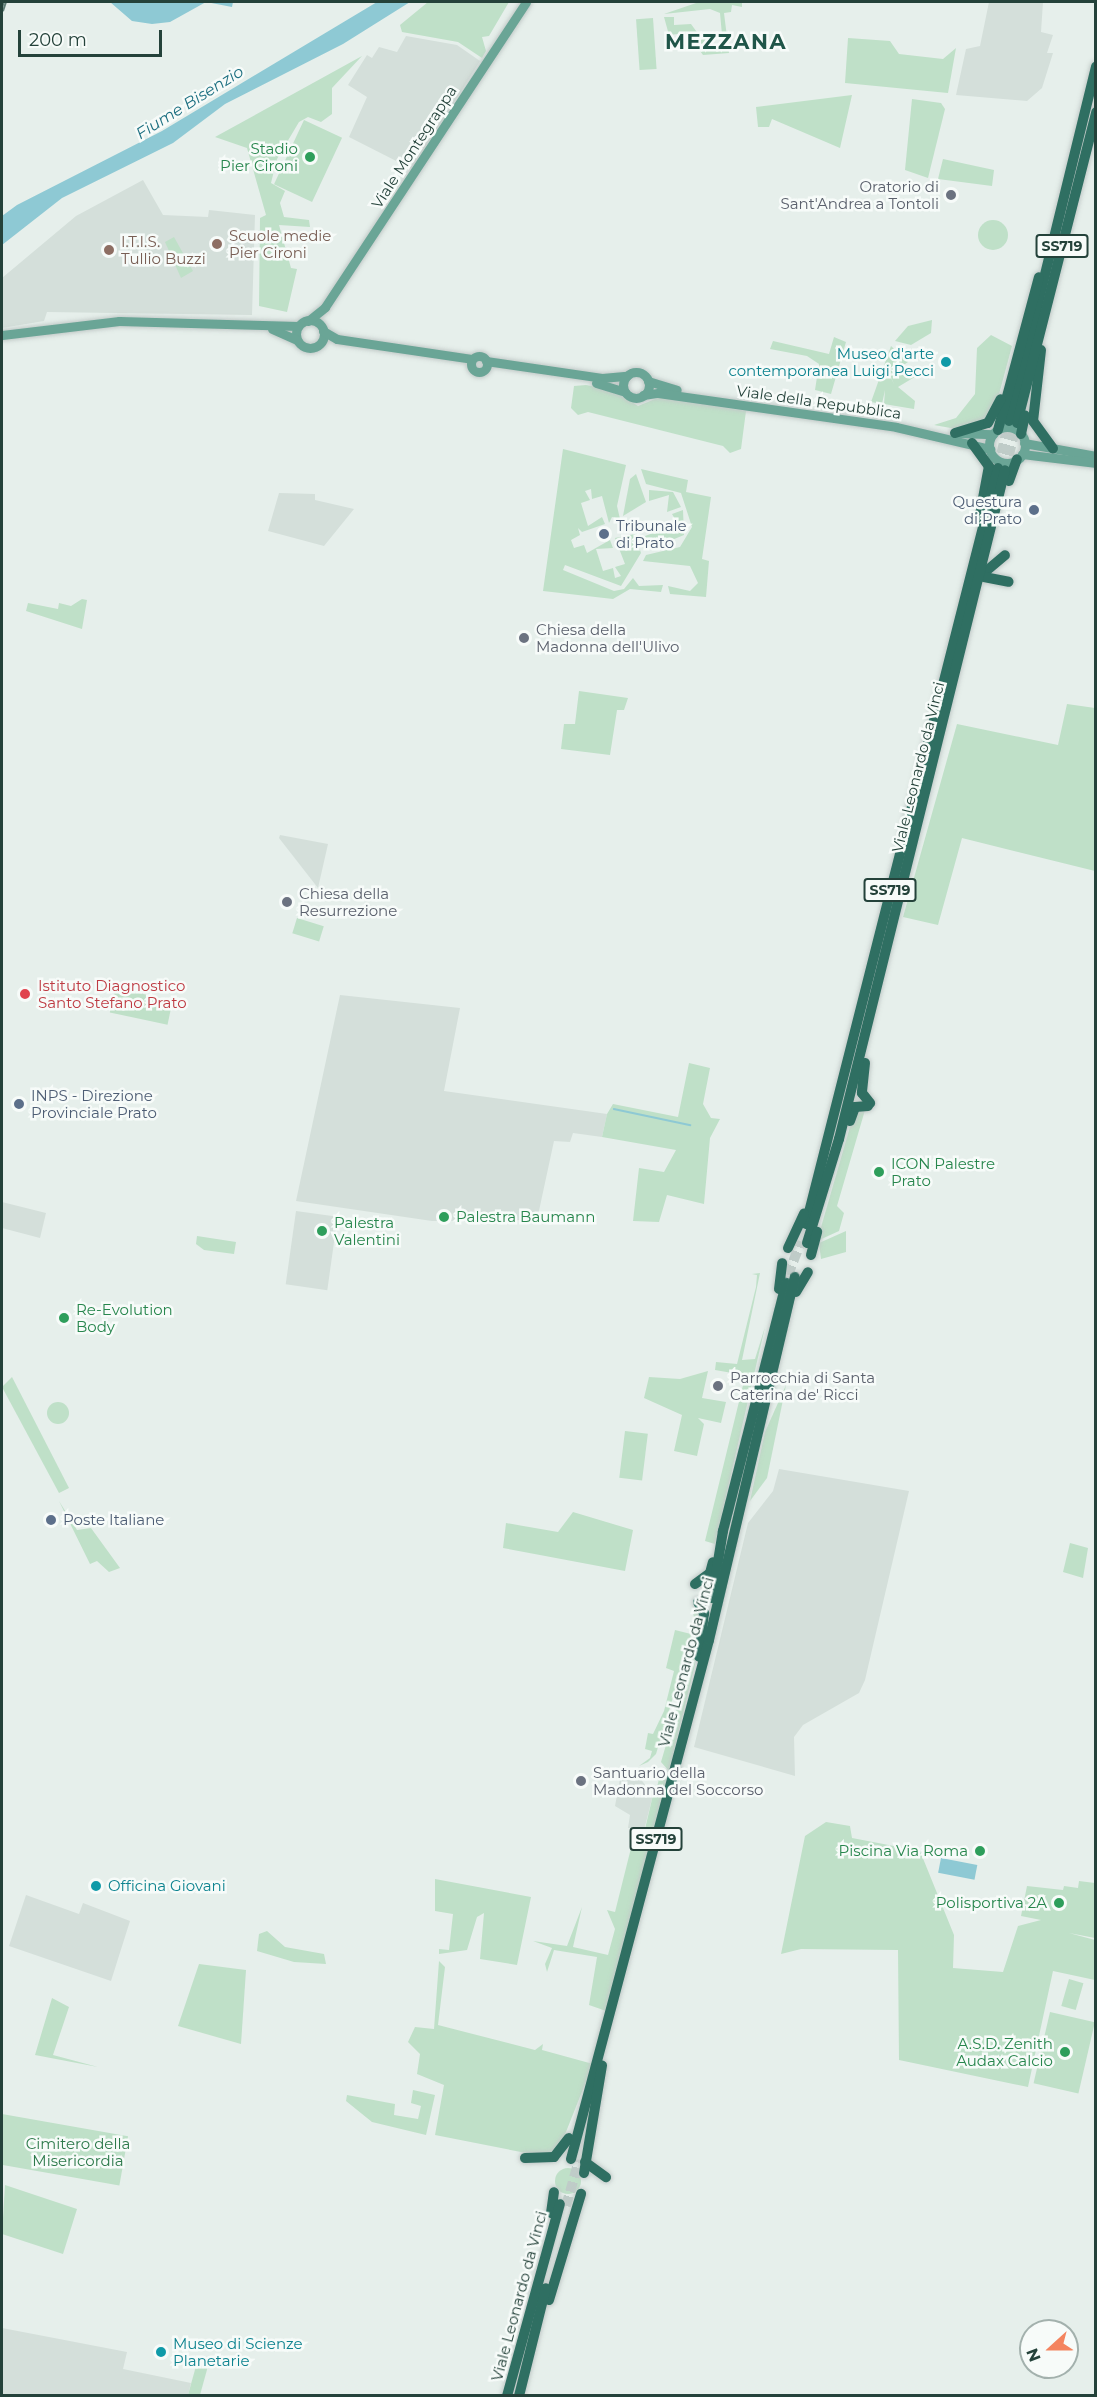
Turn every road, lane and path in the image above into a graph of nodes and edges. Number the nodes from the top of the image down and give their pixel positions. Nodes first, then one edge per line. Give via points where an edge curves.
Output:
1 (526, 2) edge
2 (1095, 67) edge
3 (1095, 112) edge
4 (1045, 266) junction
5 (1050, 301) junction
6 (326, 308) junction
7 (308, 321) junction
8 (298, 326) junction
9 (267, 327) junction
10 (321, 328) junction
11 (2, 336) edge
12 (337, 339) junction
13 (297, 340) junction
14 (321, 343) junction
15 (1041, 350) junction
16 (1015, 362) junction
17 (486, 363) junction
18 (627, 375) junction
19 (648, 381) junction
20 (625, 392) junction
21 (643, 395) junction
22 (996, 432) junction
23 (955, 433) junction
24 (1022, 439) junction
25 (972, 443) junction
26 (1053, 449) junction
27 (991, 453) junction
28 (1095, 456) edge
29 (1020, 457) junction
30 (1095, 463) edge
31 (997, 470) junction
32 (1005, 555) dead end
33 (983, 578) junction
34 (1009, 582) dead end
35 (868, 1021) junction
36 (833, 1119) junction
37 (839, 1139) junction
38 (834, 1182) junction
39 (788, 1248) tunnel mouth
40 (811, 1254) dead end
41 (782, 1263) tunnel mouth
42 (808, 1272) dead end
43 (753, 1407) junction
44 (765, 1411) junction
45 (746, 1516) dead end
46 (723, 1531) junction
47 (695, 1584) dead end
48 (698, 1602) dead end
49 (699, 1663) junction
50 (601, 2063) junction
51 (569, 2138) junction
52 (525, 2158) dead end
53 (576, 2164) junction
54 (606, 2177) dead end
55 (554, 2192) dead end
56 (581, 2194) dead end
57 (537, 2325) junction
58 (519, 2356) junction
59 (507, 2396) edge
60 (519, 2396) edge

1 - 6 main road, Viale Montegrappa
2 - 4 highway, SS719
3 - 5 highway, SS719
4 - 5 highway, SS719 via 1013,422
4 - 16 highway via 1032,290
5 - 15 highway
6 - 7 main road
6 - 10 main road
7 - 8 main road
7 - 10 main road
8 - 9 main road
8 - 13 main road
9 - 11 main road via 119,321
9 - 13 main road
10 - 12 main road
10 - 14 main road
12 - 14 main road
12 - 17 main road, Viale della Repubblica
13 - 14 main road via 306,348
15 - 24 highway
15 - 26 highway via 1033,418
16 - 22 highway
16 - 23 highway via 991,420
17 - 18 main road, Viale della Repubblica via 602,378
17 - 20 main road, Viale della Repubblica
18 - 19 main road, Viale della Repubblica via 640,373
18 - 20 main road
19 - 21 main road
19 - 23 main road, Viale della Repubblica via 694,393
20 - 21 main road, Viale della Repubblica
21 - 25 main road, Viale della Repubblica via 658,393 846,419
22 - 23 main road, Viale della Repubblica
22 - 24 main road via 1011,428
22 - 27 main road
24 - 26 main road
24 - 29 main road
25 - 27 main road, Viale della Repubblica
25 - 31 highway
26 - 28 main road
27 - 29 main road via 1003,463
27 - 31 highway
29 - 30 main road
29 - 33 highway
31 - 33 highway, Viale Leonardo da Vinci / SS719
31 - 36 highway, Viale Leonardo da Vinci / SS719
32 - 33 highway
33 - 34 highway
33 - 35 highway, Viale Leonardo da Vinci / SS719
35 - 37 highway, Viale Leonardo da Vinci / SS719
35 - 38 highway via 861,1084 869,1105 853,1109
36 - 37 highway, Viale Leonardo da Vinci / SS719 via 804,1242
36 - 39 highway
37 - 38 highway
38 - 40 highway
41 - 43 highway
42 - 44 highway via 794,1299
43 - 44 highway, Viale Leonardo da Vinci / SS719 via 791,1276
43 - 46 highway, Viale Leonardo da Vinci / SS719
44 - 45 highway
44 - 49 highway, Viale Leonardo da Vinci / SS719
46 - 47 highway via 710,1573
46 - 49 highway, Viale Leonardo da Vinci / SS719
48 - 49 highway via 704,1613
49 - 50 highway, Viale Leonardo da Vinci / SS719
50 - 51 highway
50 - 53 highway
51 - 52 highway via 554,2157
51 - 53 highway
53 - 54 highway
55 - 58 highway
56 - 57 highway
57 - 58 highway, Viale Leonardo da Vinci via 563,2205
57 - 60 highway, Viale Leonardo da Vinci
58 - 59 highway, Viale Leonardo da Vinci

